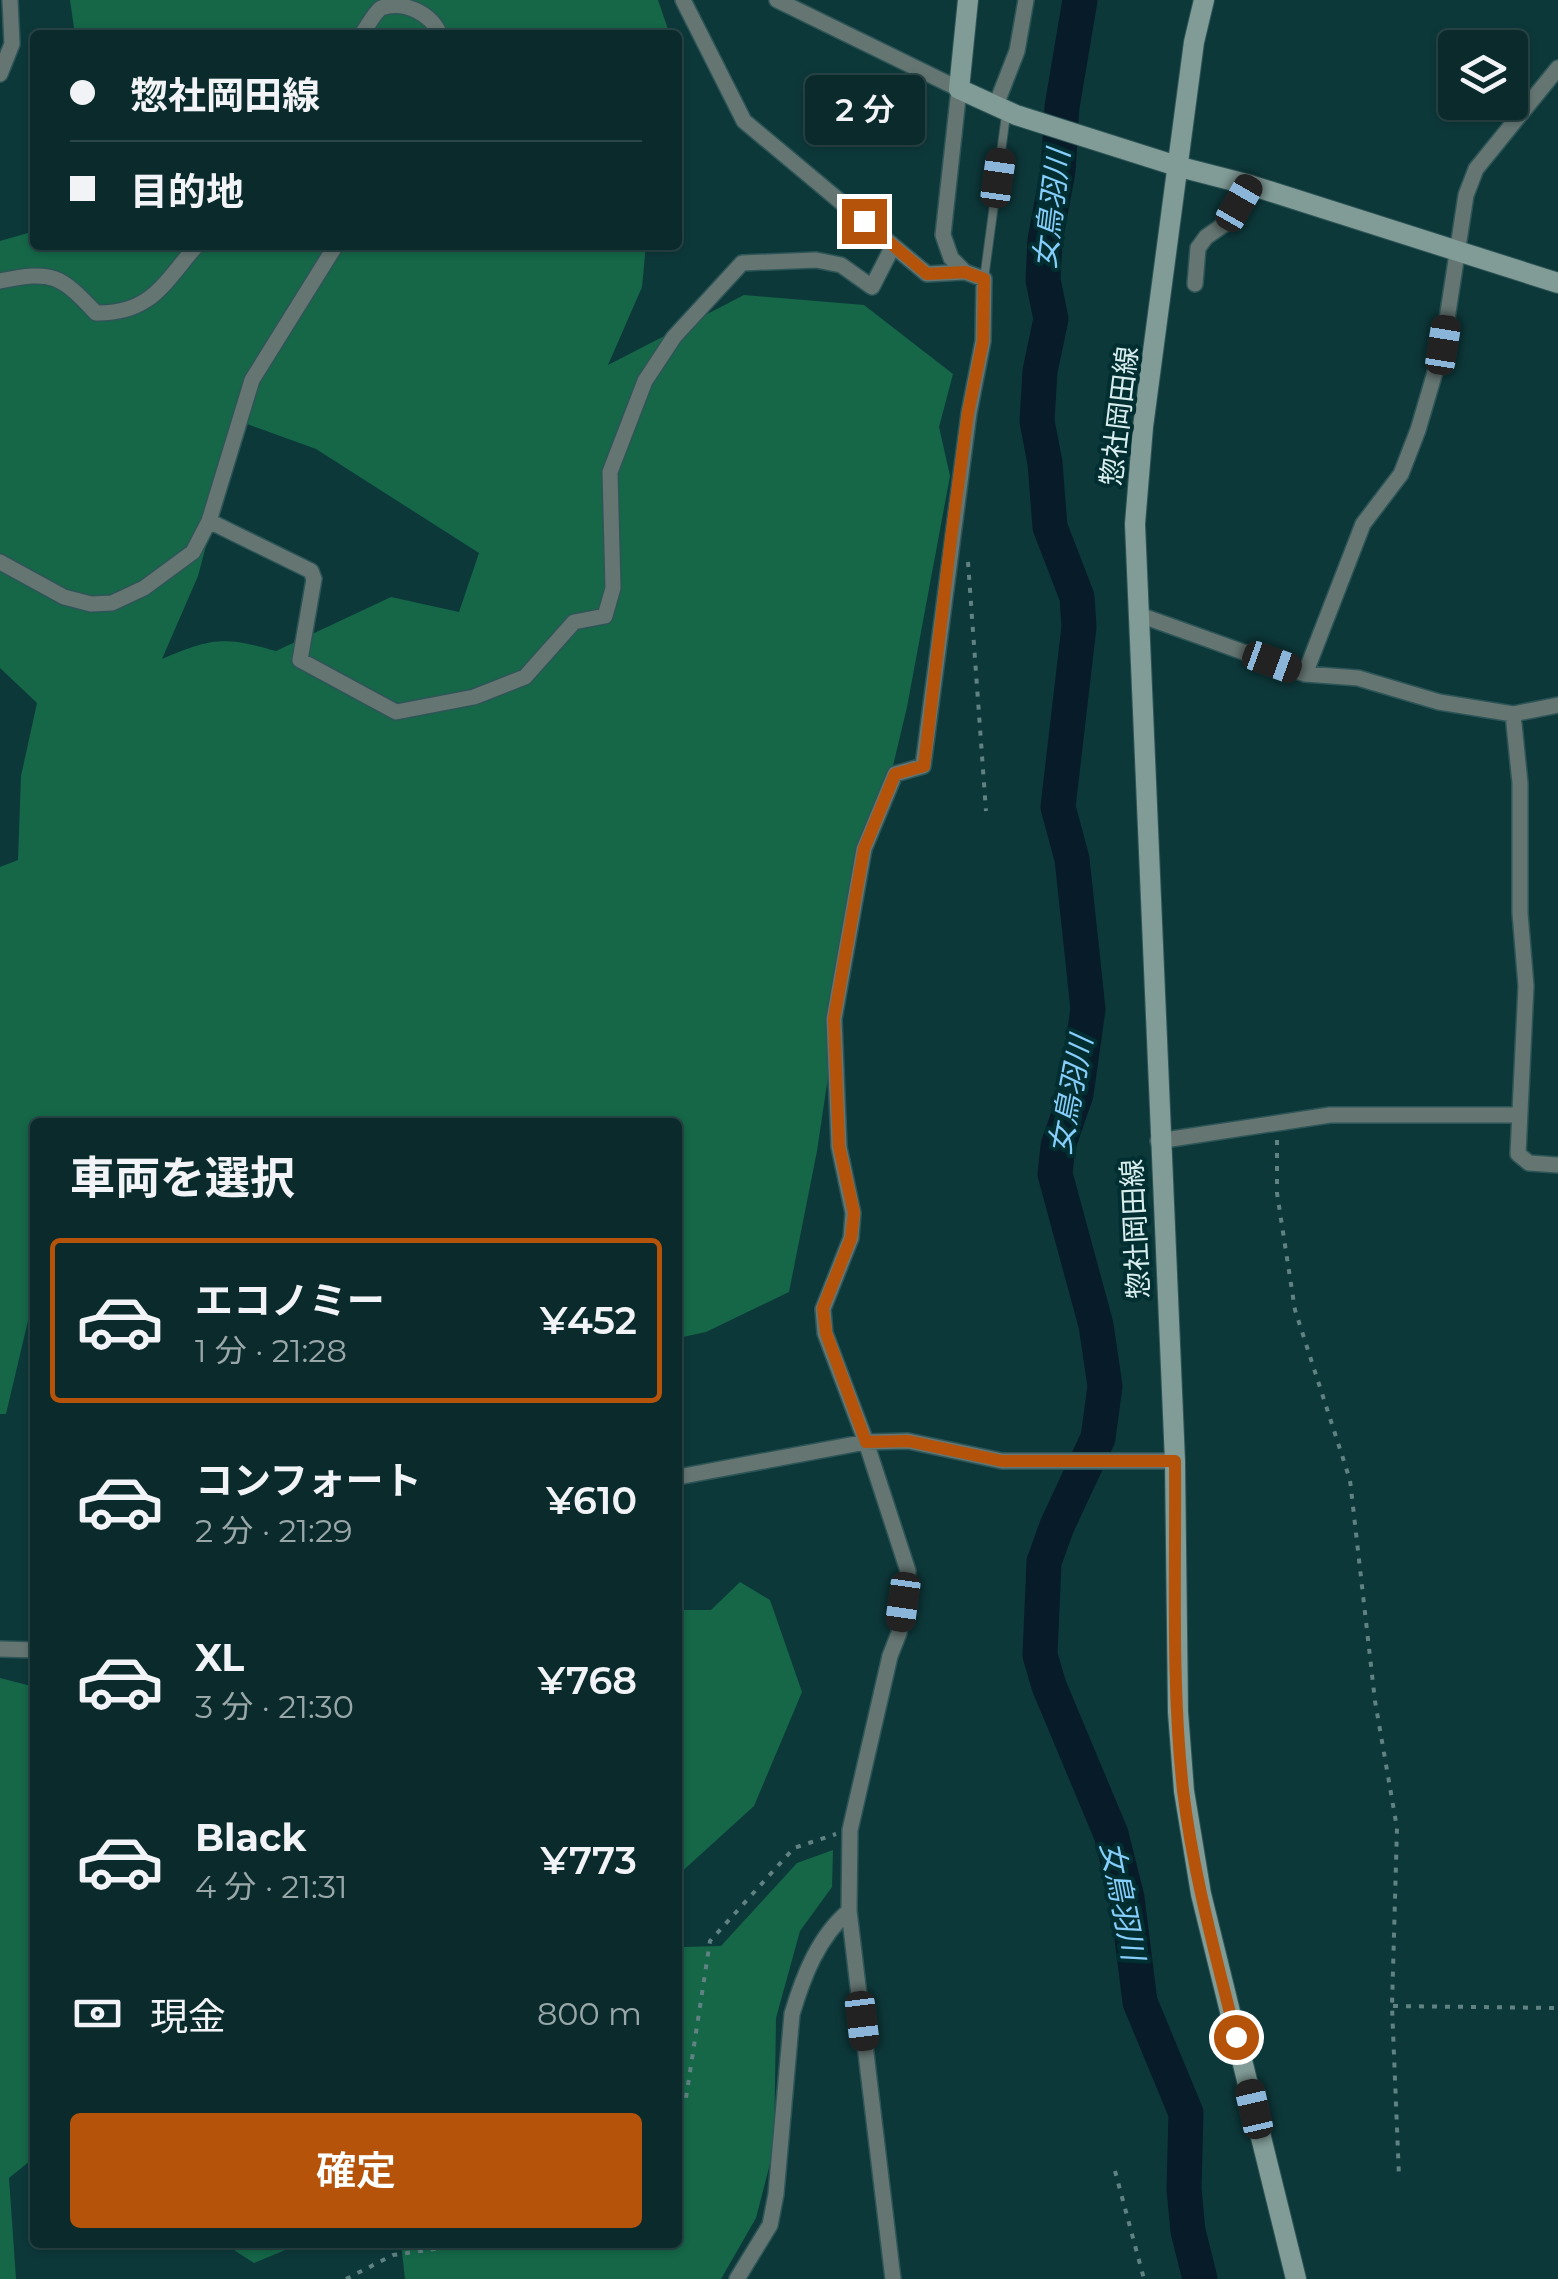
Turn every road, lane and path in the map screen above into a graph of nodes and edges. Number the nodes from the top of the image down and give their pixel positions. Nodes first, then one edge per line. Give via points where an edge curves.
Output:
1 (10, 0) edge
2 (683, 0) edge
3 (776, 0) edge
4 (968, 0) edge
5 (1026, 0) edge
6 (1204, 0) edge
7 (365, 30) edge
8 (438, 30) edge
9 (1558, 68) edge
10 (0, 74) edge
11 (959, 88) junction
12 (1006, 110) junction
13 (1180, 167) junction
14 (1250, 185) junction
15 (894, 246) junction
16 (193, 250) edge
17 (333, 250) edge
18 (1458, 251) junction
19 (965, 272) junction
20 (984, 279) junction
21 (0, 282) edge
22 (1558, 283) edge
23 (1194, 284) dead end
24 (210, 520) junction
25 (951, 538) junction
26 (0, 562) edge
27 (1137, 614) junction
28 (1305, 674) junction
29 (1558, 705) edge
30 (1512, 714) junction
31 (986, 811) dead end
32 (1518, 1115) junction
33 (1277, 1123) junction
34 (1158, 1141) junction
35 (1558, 1165) edge
36 (866, 1442) junction
37 (1166, 1462) junction
38 (682, 1476) edge
39 (0, 1649) edge
40 (30, 1650) edge
41 (850, 1830) junction
42 (848, 1911) junction
43 (1392, 2006) junction
44 (1558, 2008) edge
45 (682, 2103) edge
46 (1114, 2171) dead end
47 (1399, 2177) dead end
48 (442, 2248) edge
49 (346, 2279) edge
50 (737, 2279) edge
51 (893, 2279) edge
52 (1144, 2279) edge
53 (1296, 2279) edge

1 - 10 street via 12,44
2 - 15 street via 744,121
3 - 11 street
4 - 11 main road
5 - 12 street
6 - 13 main road, 惣社岡田線
7 - 8 street via 382,8 398,4 417,6
9 - 18 street via 1476,169
11 - 12 main road
11 - 19 street via 943,235
12 - 13 main road
12 - 20 lane
13 - 14 main road
13 - 27 main road, 惣社岡田線 via 1143,427 1134,524
14 - 18 main road
14 - 23 street via 1229,221 1198,248
15 - 19 street via 927,274
15 - 24 street via 872,287 840,265 816,260 742,263 674,337 644,381 610,472 613,588 605,616 574,622 525,677 474,697 396,712 300,660 311,570
16 - 21 street via 151,298 122,313 96,312 66,282 43,275
17 - 24 street via 252,380
18 - 22 main road
18 - 28 street via 1443,345 1418,430 1401,474 1362,524
19 - 20 street
20 - 25 street via 983,341
24 - 26 street via 194,552 112,603 64,598
25 - 31 path via 971,566
25 - 36 street via 924,766 895,774 864,849 834,1019 839,1146 854,1213 823,1308
27 - 28 street
27 - 34 main road, 惣社岡田線
28 - 30 street via 1358,678
29 - 30 street
30 - 32 street via 1526,986
32 - 33 street via 1330,1114
32 - 35 street via 1518,1154 1529,1163
33 - 34 street
33 - 43 path via 1277,1193 1295,1310 1350,1480 1374,1701 1397,1828
34 - 37 main road, 惣社岡田線
36 - 37 street via 908,1441 1002,1461
36 - 38 street
36 - 41 street via 908,1571
37 - 53 main road, 惣社岡田線 via 1184,1791 1202,1894
39 - 40 street
41 - 42 street
41 - 45 path via 794,1848 710,1942
42 - 50 street via 830,1926 792,2014 770,2224
42 - 51 street
43 - 44 path
43 - 47 path
46 - 52 path
48 - 49 path via 393,2255

